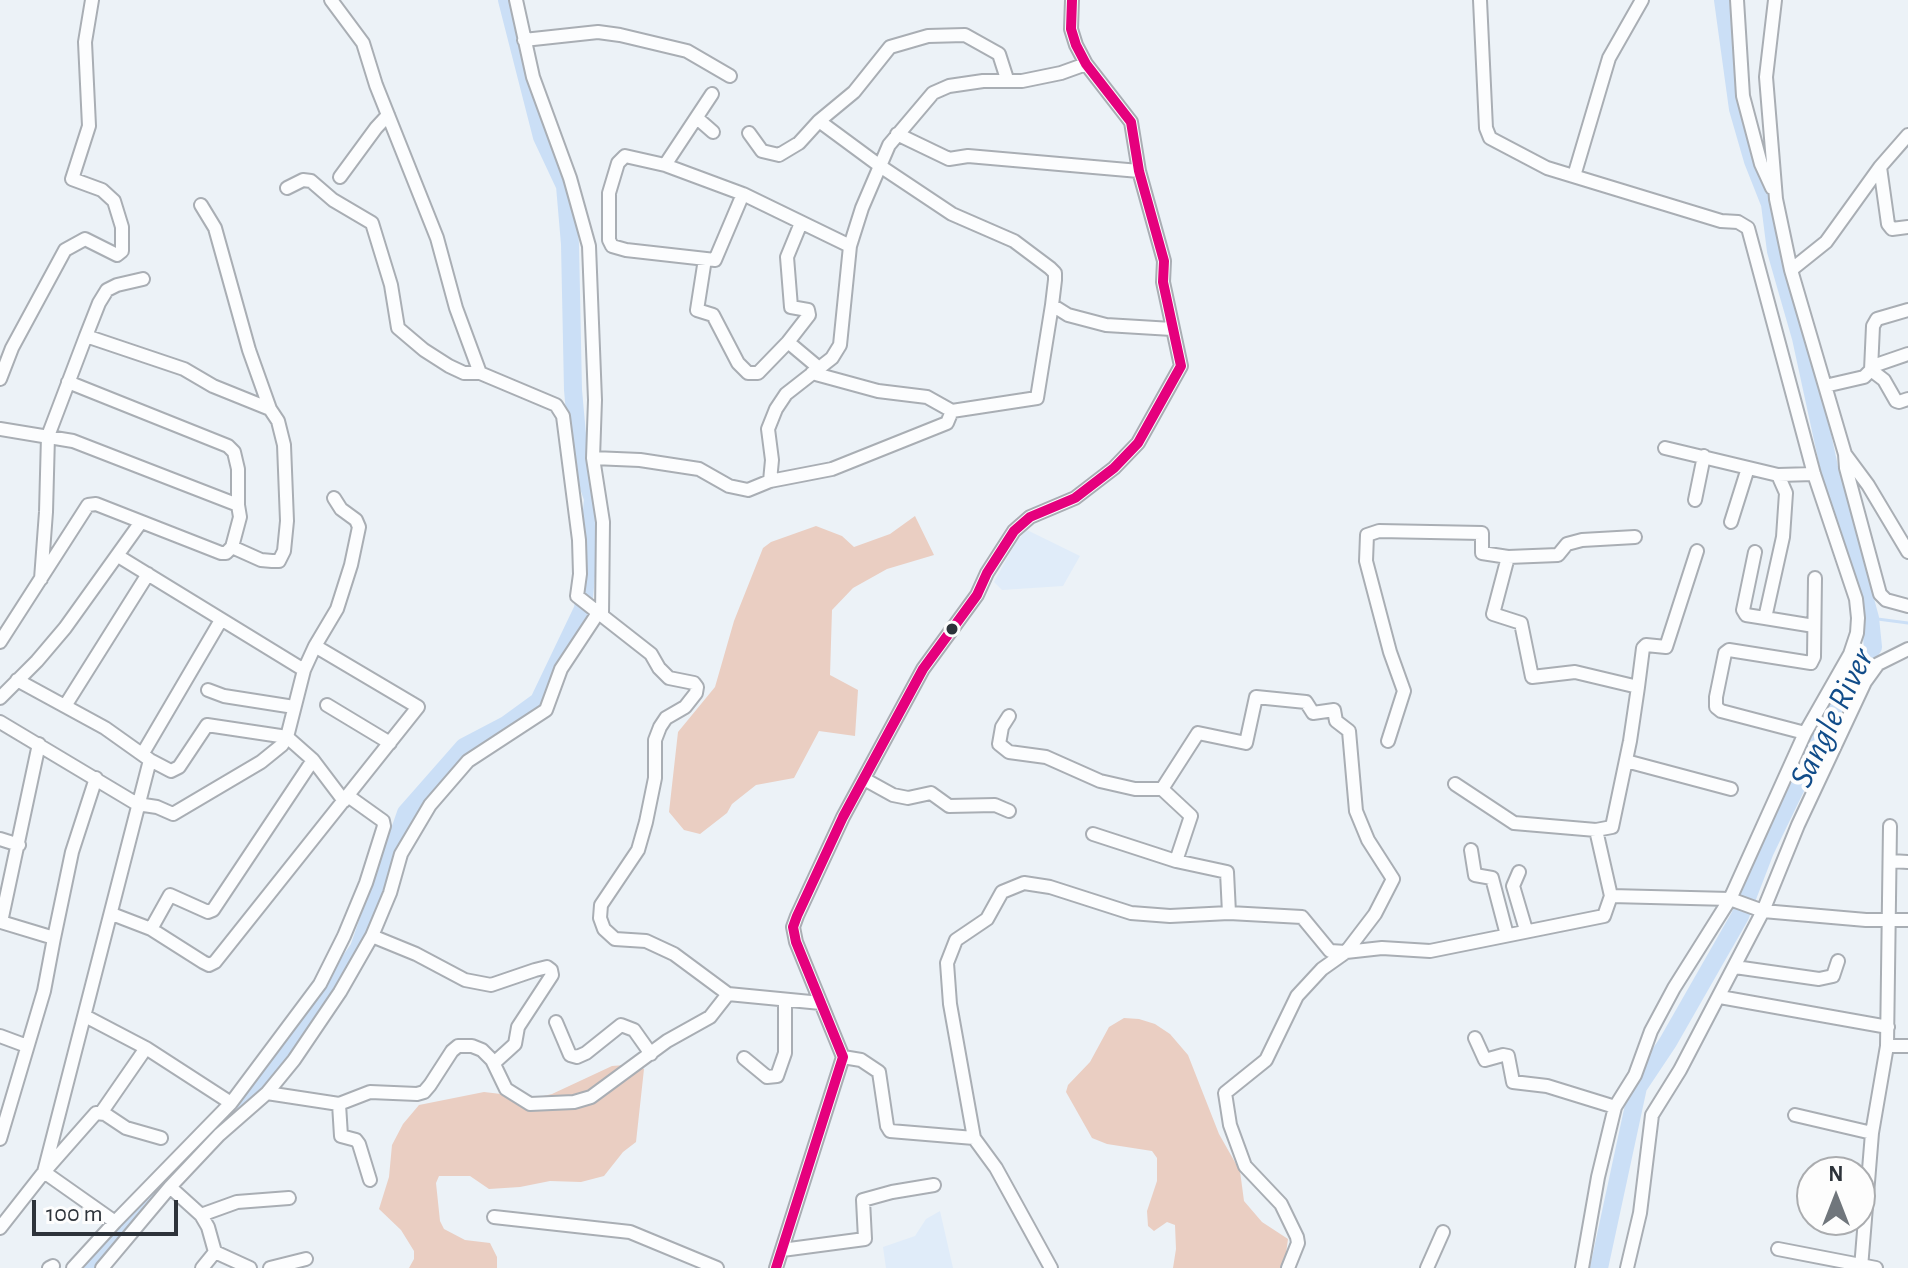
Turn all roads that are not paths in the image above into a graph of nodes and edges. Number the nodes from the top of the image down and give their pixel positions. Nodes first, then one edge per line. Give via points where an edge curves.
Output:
1 (92, 0) edge
2 (331, 0) edge
3 (516, 0) edge
4 (1072, 0) edge
5 (1480, 0) edge
6 (1642, 0) edge
7 (1737, 0) edge
8 (1775, 0) edge
9 (524, 40) junction
10 (1086, 64) junction
11 (730, 76) dead end
12 (1007, 79) junction
13 (712, 94) dead end
14 (388, 115) junction
15 (697, 118) junction
16 (819, 121) junction
17 (713, 132) dead end
18 (749, 133) dead end
19 (897, 134) junction
20 (1908, 135) edge
21 (665, 165) junction
22 (880, 166) junction
23 (1880, 167) junction
24 (1139, 171) junction
25 (1574, 176) junction
26 (340, 177) dead end
27 (287, 188) dead end
28 (743, 194) junction
29 (1776, 199) junction
30 (201, 205) dead end
31 (801, 223) junction
32 (1908, 227) edge
33 (850, 246) junction
34 (705, 259) junction
35 (1791, 270) junction
36 (143, 279) dead end
37 (1052, 305) junction
38 (1908, 310) edge
39 (1172, 329) junction
40 (86, 336) junction
41 (788, 342) junction
42 (1908, 354) edge
43 (1872, 368) junction
44 (815, 370) junction
45 (480, 373) junction
46 (0, 379) edge
47 (68, 382) junction
48 (1825, 386) junction
49 (1908, 399) edge
50 (270, 409) junction
51 (952, 411) junction
52 (0, 429) edge
53 (48, 436) junction
54 (1665, 448) dead end
55 (1845, 454) junction
56 (1704, 456) junction
57 (593, 458) junction
58 (1748, 468) junction
59 (1814, 474) junction
60 (1778, 475) junction
61 (770, 481) junction
62 (334, 498) dead end
63 (1695, 500) dead end
64 (238, 505) junction
65 (141, 522) junction
66 (1731, 522) dead end
67 (1635, 537) dead end
68 (232, 547) junction
69 (1697, 551) dead end
70 (1755, 552) dead end
71 (1908, 552) edge
72 (118, 556) junction
73 (1508, 557) junction
74 (148, 574) junction
75 (1815, 578) dead end
76 (41, 579) junction
77 (1908, 606) edge
78 (600, 614) junction
79 (1765, 618) junction
80 (221, 620) junction
81 (1814, 626) junction
82 (0, 642) edge
83 (315, 646) junction
84 (1908, 649) edge
85 (304, 670) junction
86 (17, 680) junction
87 (1638, 687) junction
88 (208, 690) dead end
89 (0, 698) edge
90 (327, 705) dead end
91 (65, 706) junction
92 (294, 707) junction
93 (1009, 716) dead end
94 (0, 722) edge
95 (1805, 733) junction
96 (287, 737) junction
97 (1388, 741) dead end
98 (390, 743) junction
99 (39, 744) junction
100 (147, 757) junction
101 (313, 760) junction
102 (1626, 761) junction
103 (96, 778) junction
104 (864, 779) junction
105 (1455, 784) dead end
106 (1162, 789) junction
107 (1731, 789) dead end
108 (346, 799) junction
109 (137, 804) junction
110 (1009, 811) dead end
111 (1890, 826) dead end
112 (1596, 830) junction
113 (1093, 834) dead end
114 (0, 839) edge
115 (19, 845) junction
116 (1471, 850) dead end
117 (1176, 861) junction
118 (1891, 861) junction
119 (1908, 862) edge
120 (1519, 872) dead end
121 (1611, 896) junction
122 (1733, 900) junction
123 (1760, 910) junction
124 (1229, 913) junction
125 (112, 914) junction
126 (1891, 920) junction
127 (1908, 920) edge
128 (0, 922) edge
129 (151, 929) junction
130 (1526, 930) junction
131 (1507, 935) junction
132 (372, 936) junction
133 (54, 938) junction
134 (1346, 952) junction
135 (1838, 961) dead end
136 (1735, 967) junction
137 (728, 994) junction
138 (1720, 997) junction
139 (785, 1000) junction
140 (821, 1003) junction
141 (85, 1016) junction
142 (556, 1022) dead end
143 (1888, 1027) junction
144 (0, 1036) edge
145 (1475, 1038) dead end
146 (27, 1046) junction
147 (1887, 1046) junction
148 (1908, 1046) edge
149 (146, 1048) junction
150 (651, 1054) junction
151 (843, 1057) junction
152 (744, 1058) dead end
153 (494, 1063) junction
154 (267, 1093) junction
155 (231, 1103) junction
156 (339, 1104) junction
157 (1615, 1107) junction
158 (101, 1113) junction
159 (1795, 1115) dead end
160 (1872, 1133) junction
161 (161, 1138) dead end
162 (974, 1138) junction
163 (0, 1139) edge
164 (44, 1172) junction
165 (370, 1180) dead end
166 (934, 1185) dead end
167 (170, 1187) junction
168 (289, 1198) dead end
169 (201, 1215) junction
170 (494, 1217) dead end
171 (115, 1222) junction
172 (0, 1228) edge
173 (1443, 1232) dead end
174 (1778, 1249) dead end
175 (782, 1250) junction
176 (215, 1252) junction
177 (306, 1259) dead end
178 (1860, 1266) edge
179 (73, 1268) edge
180 (102, 1268) edge
181 (202, 1268) edge
182 (250, 1268) edge
183 (270, 1268) edge
184 (717, 1268) edge
185 (776, 1268) edge
186 (1051, 1268) edge
187 (1288, 1268) edge
188 (1427, 1268) edge
189 (1582, 1268) edge
190 (1627, 1268) edge
191 (1876, 1268) edge

1 - 46 street via 85,42 89,126 72,179 102,190 114,201 122,251 117,255 85,239 65,250
2 - 14 street via 363,43
3 - 9 street
4 - 10 street via 1071,29
5 - 25 street via 1488,135 1547,168
6 - 25 street via 1609,58
7 - 29 street via 1743,96
8 - 29 street via 1766,77
9 - 11 street via 598,32 620,35 687,51
9 - 57 street via 589,246
10 - 12 street via 1022,81
10 - 24 street via 1131,122
12 - 16 street via 999,54 965,35 928,36 890,47 854,92
12 - 19 street via 933,93
13 - 15 street
14 - 26 street
14 - 45 street via 437,238
15 - 17 street
15 - 21 street
16 - 18 street via 779,155 762,151
16 - 22 street
19 - 22 street
19 - 24 street via 949,159 968,156
20 - 23 street
21 - 28 street
21 - 34 street via 622,157 609,193 609,240 612,246
22 - 33 street
22 - 37 street via 952,214 1014,241 1050,268 1055,273
23 - 32 street via 1888,224 1892,229
23 - 35 street via 1826,242
24 - 39 street via 1164,261
25 - 59 street via 1748,228
27 - 45 street via 311,181 372,223 398,328 449,366
28 - 31 street
28 - 34 street via 715,260
29 - 35 street
30 - 50 street via 215,228
31 - 33 street
31 - 41 street via 787,257 791,307 808,310 809,315
33 - 44 street via 840,345
34 - 41 street via 697,310 713,315 738,363 748,373 758,373
35 - 48 street
36 - 40 street via 107,290
37 - 39 street via 1106,325
37 - 51 street via 1037,398
38 - 43 street via 1877,319
39 - 104 street via 1181,366 1138,443 1075,498 1030,517 1014,531 977,595 923,669
40 - 47 street
40 - 50 street via 184,369
41 - 44 street
42 - 43 street
43 - 48 street via 1864,377
43 - 49 street via 1896,401
44 - 51 street via 878,391 927,397
44 - 61 street via 786,394 768,429
45 - 78 street via 556,405 563,416 579,540 577,596
47 - 53 street
47 - 64 street via 228,446 238,469
48 - 55 street
50 - 68 street via 284,445 284,551 279,561 272,561
51 - 61 street via 947,423 832,469
52 - 53 street
53 - 64 street
53 - 76 street
54 - 56 street
55 - 71 street
55 - 77 street via 1880,594
56 - 58 street
56 - 63 street
57 - 61 street via 699,469 748,490
57 - 78 street via 603,522
58 - 60 street
58 - 66 street
59 - 60 street
59 - 95 street via 1858,618 1850,654
60 - 79 street via 1786,493 1783,537
62 - 83 street via 359,527 337,609
64 - 68 street
65 - 68 street via 221,553
65 - 72 street
65 - 76 street via 88,505
67 - 73 street via 1582,540 1567,544 1558,555
69 - 87 street via 1666,647 1643,648
70 - 79 street via 1743,610
72 - 74 street
72 - 86 street via 65,628
73 - 87 street via 1493,614 1521,623 1532,677 1575,672
73 - 97 street via 1482,553 1482,533 1367,535 1366,561 1404,691
74 - 80 street
74 - 91 street
75 - 81 street
76 - 82 street
78 - 132 street via 561,669 546,710 468,761 430,805 401,854
78 - 137 street via 651,654 669,678 697,687 685,707 660,727 655,778 638,850 601,905 600,918 615,939 646,941 674,954
79 - 81 street
80 - 85 street
80 - 100 street
81 - 95 street via 1811,663 1729,650 1716,697 1721,711
83 - 85 street
83 - 98 street via 418,707
84 - 123 street via 1878,664 1865,682
85 - 92 street
86 - 89 street
86 - 91 street
87 - 102 street
88 - 92 street
90 - 98 street
91 - 100 street
92 - 96 street
93 - 106 street via 999,744 1009,752 1046,757 1100,781
94 - 99 street
95 - 122 street
96 - 100 street via 207,725 176,770
96 - 101 street
96 - 109 street via 277,751 179,812
98 - 108 street
99 - 103 street
99 - 115 street
100 - 109 street
101 - 108 street
101 - 129 street via 213,910 170,895
102 - 107 street
102 - 112 street via 1612,827
103 - 109 street
103 - 133 street via 72,852
104 - 110 street via 893,795 931,793 949,806 995,805
104 - 140 street via 793,927
105 - 112 street via 1514,823
106 - 117 street via 1191,816
106 - 134 street via 1198,733 1246,743 1256,697 1306,702 1313,713 1334,710 1336,721 1349,731 1356,811 1393,879
108 - 129 street via 215,962 203,962
108 - 155 street via 383,821 366,883 320,984
109 - 125 street
111 - 118 street
112 - 121 street
113 - 117 street
114 - 115 street
115 - 128 street
116 - 131 street via 1475,875 1492,878
117 - 124 street via 1227,872
118 - 119 street
118 - 126 street
120 - 130 street via 1513,886
121 - 122 street
121 - 130 street via 1602,917
122 - 123 street
122 - 157 street via 1668,998
123 - 126 street
123 - 136 street
124 - 134 street via 1302,917 1330,951
124 - 162 street via 1131,913 1024,883 1002,892 987,919 956,940 947,963
125 - 129 street
125 - 141 street
126 - 127 street
126 - 143 street
128 - 133 street
130 - 131 street
131 - 134 street via 1430,951
132 - 153 street via 465,980 491,985 551,970 518,1027 515,1044
132 - 154 street via 340,992
133 - 146 street
134 - 187 street via 1297,996 1266,1060 1225,1093 1245,1166 1281,1204 1297,1237
135 - 136 street via 1833,976 1819,979
136 - 138 street
137 - 139 street
137 - 150 street via 710,1017
138 - 143 street
138 - 190 street via 1652,1115
139 - 140 street
139 - 152 street via 785,1053 777,1076 767,1077
140 - 151 street
141 - 149 street
141 - 164 street
142 - 150 street via 570,1055 586,1053 621,1025 634,1030
143 - 147 street
144 - 146 street
145 - 157 street via 1485,1060 1508,1056 1513,1082 1547,1086
146 - 163 street
147 - 148 street
147 - 160 street
149 - 155 street
149 - 158 street
150 - 153 street via 591,1097 574,1102 530,1104 506,1089
151 - 162 street via 861,1060 879,1072 890,1131
151 - 175 street
153 - 156 street via 482,1050 458,1046 424,1092 370,1092
154 - 156 street
154 - 167 street
155 - 171 street
156 - 165 street via 341,1136 359,1144
157 - 189 street
158 - 161 street via 126,1128
158 - 164 street
159 - 160 street
160 - 178 street
162 - 186 street
164 - 171 street
164 - 172 street
166 - 175 street via 863,1200 865,1239
167 - 169 street
167 - 180 street
168 - 169 street via 237,1202
169 - 176 street
170 - 184 street via 630,1232
171 - 179 street
173 - 188 street
174 - 178 street
175 - 185 street
176 - 181 street
176 - 182 street
177 - 183 street
178 - 191 street

